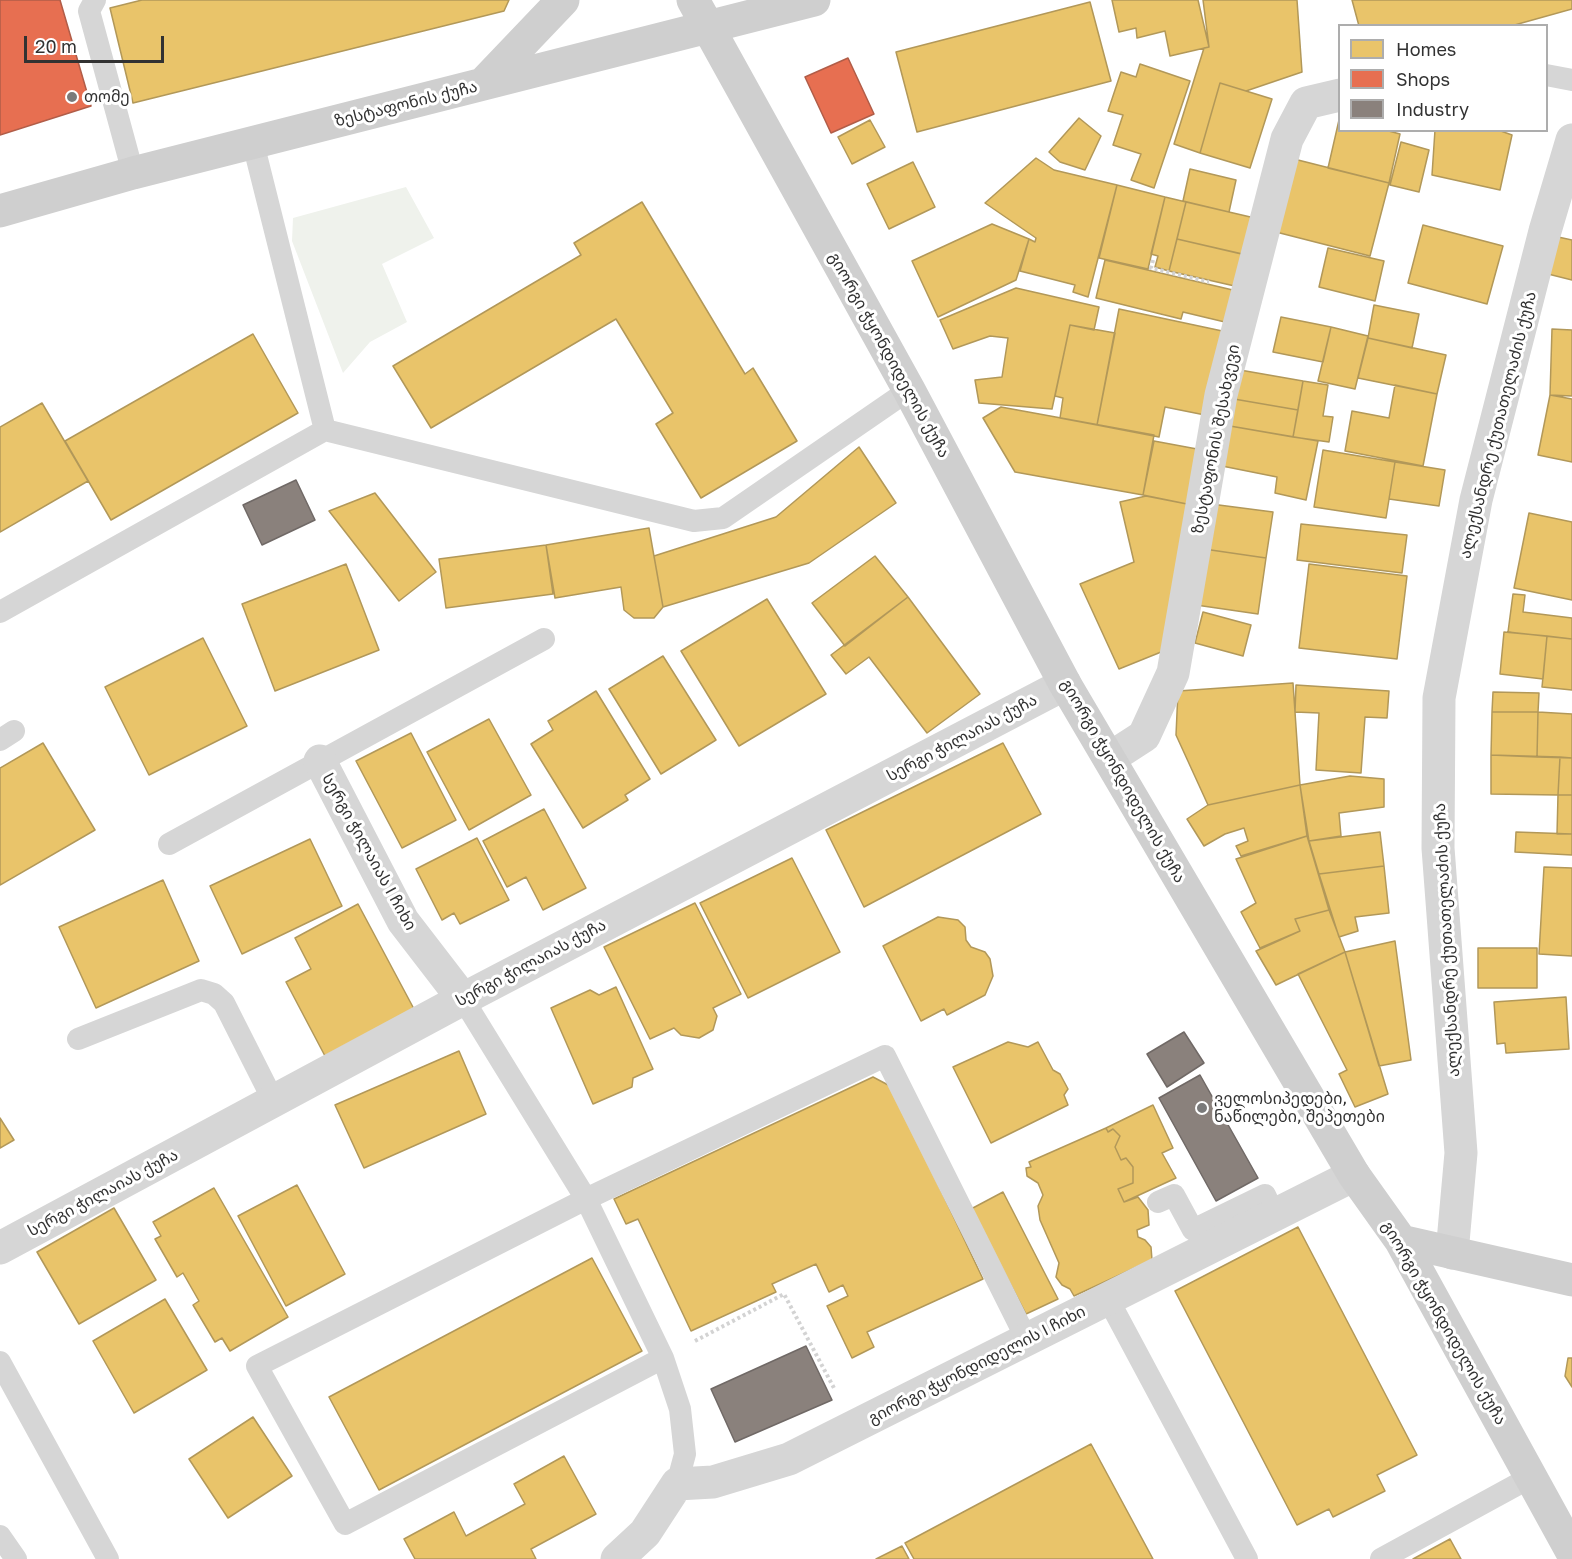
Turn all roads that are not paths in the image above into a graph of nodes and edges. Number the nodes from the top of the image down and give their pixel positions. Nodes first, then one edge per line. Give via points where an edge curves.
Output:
1 (95, 0) edge
2 (563, 0) edge
3 (814, 0) edge
4 (701, 13) edge
5 (1548, 75) edge
6 (1572, 80) edge
7 (483, 84) junction
8 (1338, 95) edge
9 (1572, 140) edge
10 (253, 143) junction
11 (133, 173) junction
12 (0, 212) edge
13 (909, 390) junction
14 (325, 430) junction
15 (0, 612) edge
16 (544, 639) dead end
17 (1065, 684) junction
18 (1110, 758) junction
19 (320, 761) junction
20 (170, 844) dead end
21 (463, 999) junction
22 (78, 1039) dead end
23 (274, 1102) junction
24 (1354, 1175) junction
25 (586, 1199) junction
26 (1158, 1202) dead end
27 (1275, 1216) junction
28 (1401, 1241) junction
29 (0, 1248) edge
30 (1452, 1253) junction
31 (1572, 1280) edge
32 (1108, 1299) junction
33 (1027, 1340) junction
34 (663, 1358) junction
35 (0, 1362) edge
36 (1531, 1477) junction
37 (677, 1484) junction
38 (0, 1536) edge
39 (1572, 1552) edge
40 (16, 1559) edge
41 (108, 1559) edge
42 (617, 1559) edge
43 (1247, 1559) edge
44 (1381, 1559) edge

1 - 11 lane via 89,11
2 - 7 street
3 - 4 street, ზესტაფონის ქუჩა
4 - 7 street, ზესტაფონის ქუჩა
4 - 13 street, გიორგი ჭყონდიდელის ქუჩა
5 - 6 lane
7 - 10 street, ზესტაფონის ქუჩა
8 - 18 street, ზესტაფონის შესახვევი via 1306,103 1287,138 1221,395 1173,673 1144,736
9 - 30 street, ალექსანდრე ქუთათელაძის ქუჩა via 1476,500 1438,698 1438,848 1461,1154
10 - 11 street, ზესტაფონის ქუჩა
10 - 14 lane
11 - 12 street, ზესტაფონის ქუჩა
13 - 14 lane via 723,518 693,521
13 - 17 street, გიორგი ჭყონდიდელის ქუჩა
14 - 15 lane
16 - 19 lane
17 - 18 street, გიორგი ჭყონდიდელის ქუჩა
17 - 21 street, სერგი ჭილაიას ქუჩა
18 - 24 street, გიორგი ჭყონდიდელის ქუჩა
19 - 20 lane
19 - 21 street, სერგი ჭილაიას I ჩიხი via 403,921
21 - 23 street, სერგი ჭილაიას ქუჩა
21 - 25 lane
22 - 23 lane via 201,990 214,993 224,1003
23 - 29 street, სერგი ჭილაიას ქუჩა
24 - 27 street, გიორგი ჭყონდიდელის I ჩიხი
24 - 28 street, გიორგი ჭყონდიდელის ქუჩა
25 - 33 lane via 885,1056
25 - 34 lane
25 - 34 lane via 257,1366 345,1524
26 - 27 lane via 1174,1195 1192,1230 1265,1195
27 - 32 street, გიორგი ჭყონდიდელის I ჩიხი
28 - 30 street
28 - 36 street, გიორგი ჭყონდიდელის ქუჩა
30 - 31 street
32 - 33 street, გიორგი ჭყონდიდელის I ჩიხი
32 - 43 lane
33 - 37 street, გიორგი ჭყონდიდელის I ჩიხი via 789,1460 713,1482
34 - 37 lane via 680,1409 685,1454
35 - 41 lane
36 - 39 street, გიორგი ჭყონდიდელის ქუჩა
36 - 44 lane
37 - 42 street via 645,1533
38 - 40 lane

